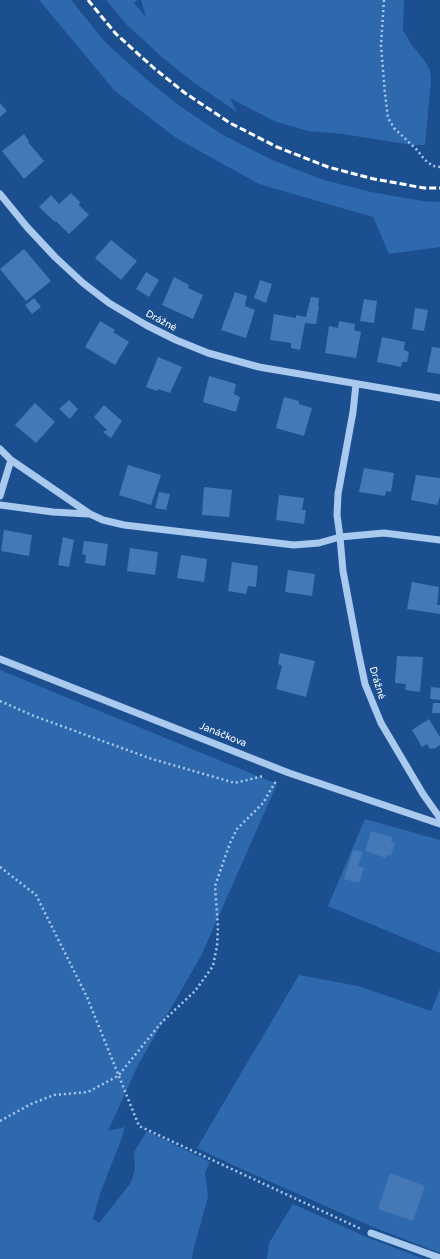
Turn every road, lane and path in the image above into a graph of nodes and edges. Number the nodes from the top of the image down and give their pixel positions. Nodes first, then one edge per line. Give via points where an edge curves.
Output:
1 (384, 0) edge
2 (440, 166) edge
3 (0, 194) edge
4 (356, 384) junction
5 (440, 398) edge
6 (0, 449) edge
7 (11, 460) junction
8 (0, 496) edge
9 (0, 505) edge
10 (90, 514) junction
11 (340, 537) junction
12 (440, 540) edge
13 (0, 659) edge
14 (0, 701) edge
15 (284, 771) junction
16 (440, 818) edge
17 (440, 824) edge
18 (0, 867) edge
19 (118, 1076) junction
20 (0, 1120) edge
21 (371, 1233) joint
22 (440, 1258) edge

1 - 2 path via 381,45 388,118 394,128 425,160 433,166
3 - 4 street, Drážné via 27,227 83,283 109,303 146,324 208,353 259,366
4 - 5 street, Drážné
4 - 11 street, Drážné via 338,494
6 - 7 street
7 - 8 street
7 - 10 street
9 - 10 street
10 - 11 street via 124,525 294,545 319,543
11 - 12 street via 384,533
11 - 16 street, Drážné via 343,571 365,684 381,723
13 - 15 street, Janáčkova
14 - 15 path via 152,759 235,783
15 - 17 street, Janáčkova
15 - 19 path via 263,802 237,829 230,843 215,886 218,927 213,966 195,991 161,1023
18 - 19 path via 36,895 87,997
19 - 20 path via 88,1092 54,1095
19 - 21 path via 139,1126
21 - 22 street

